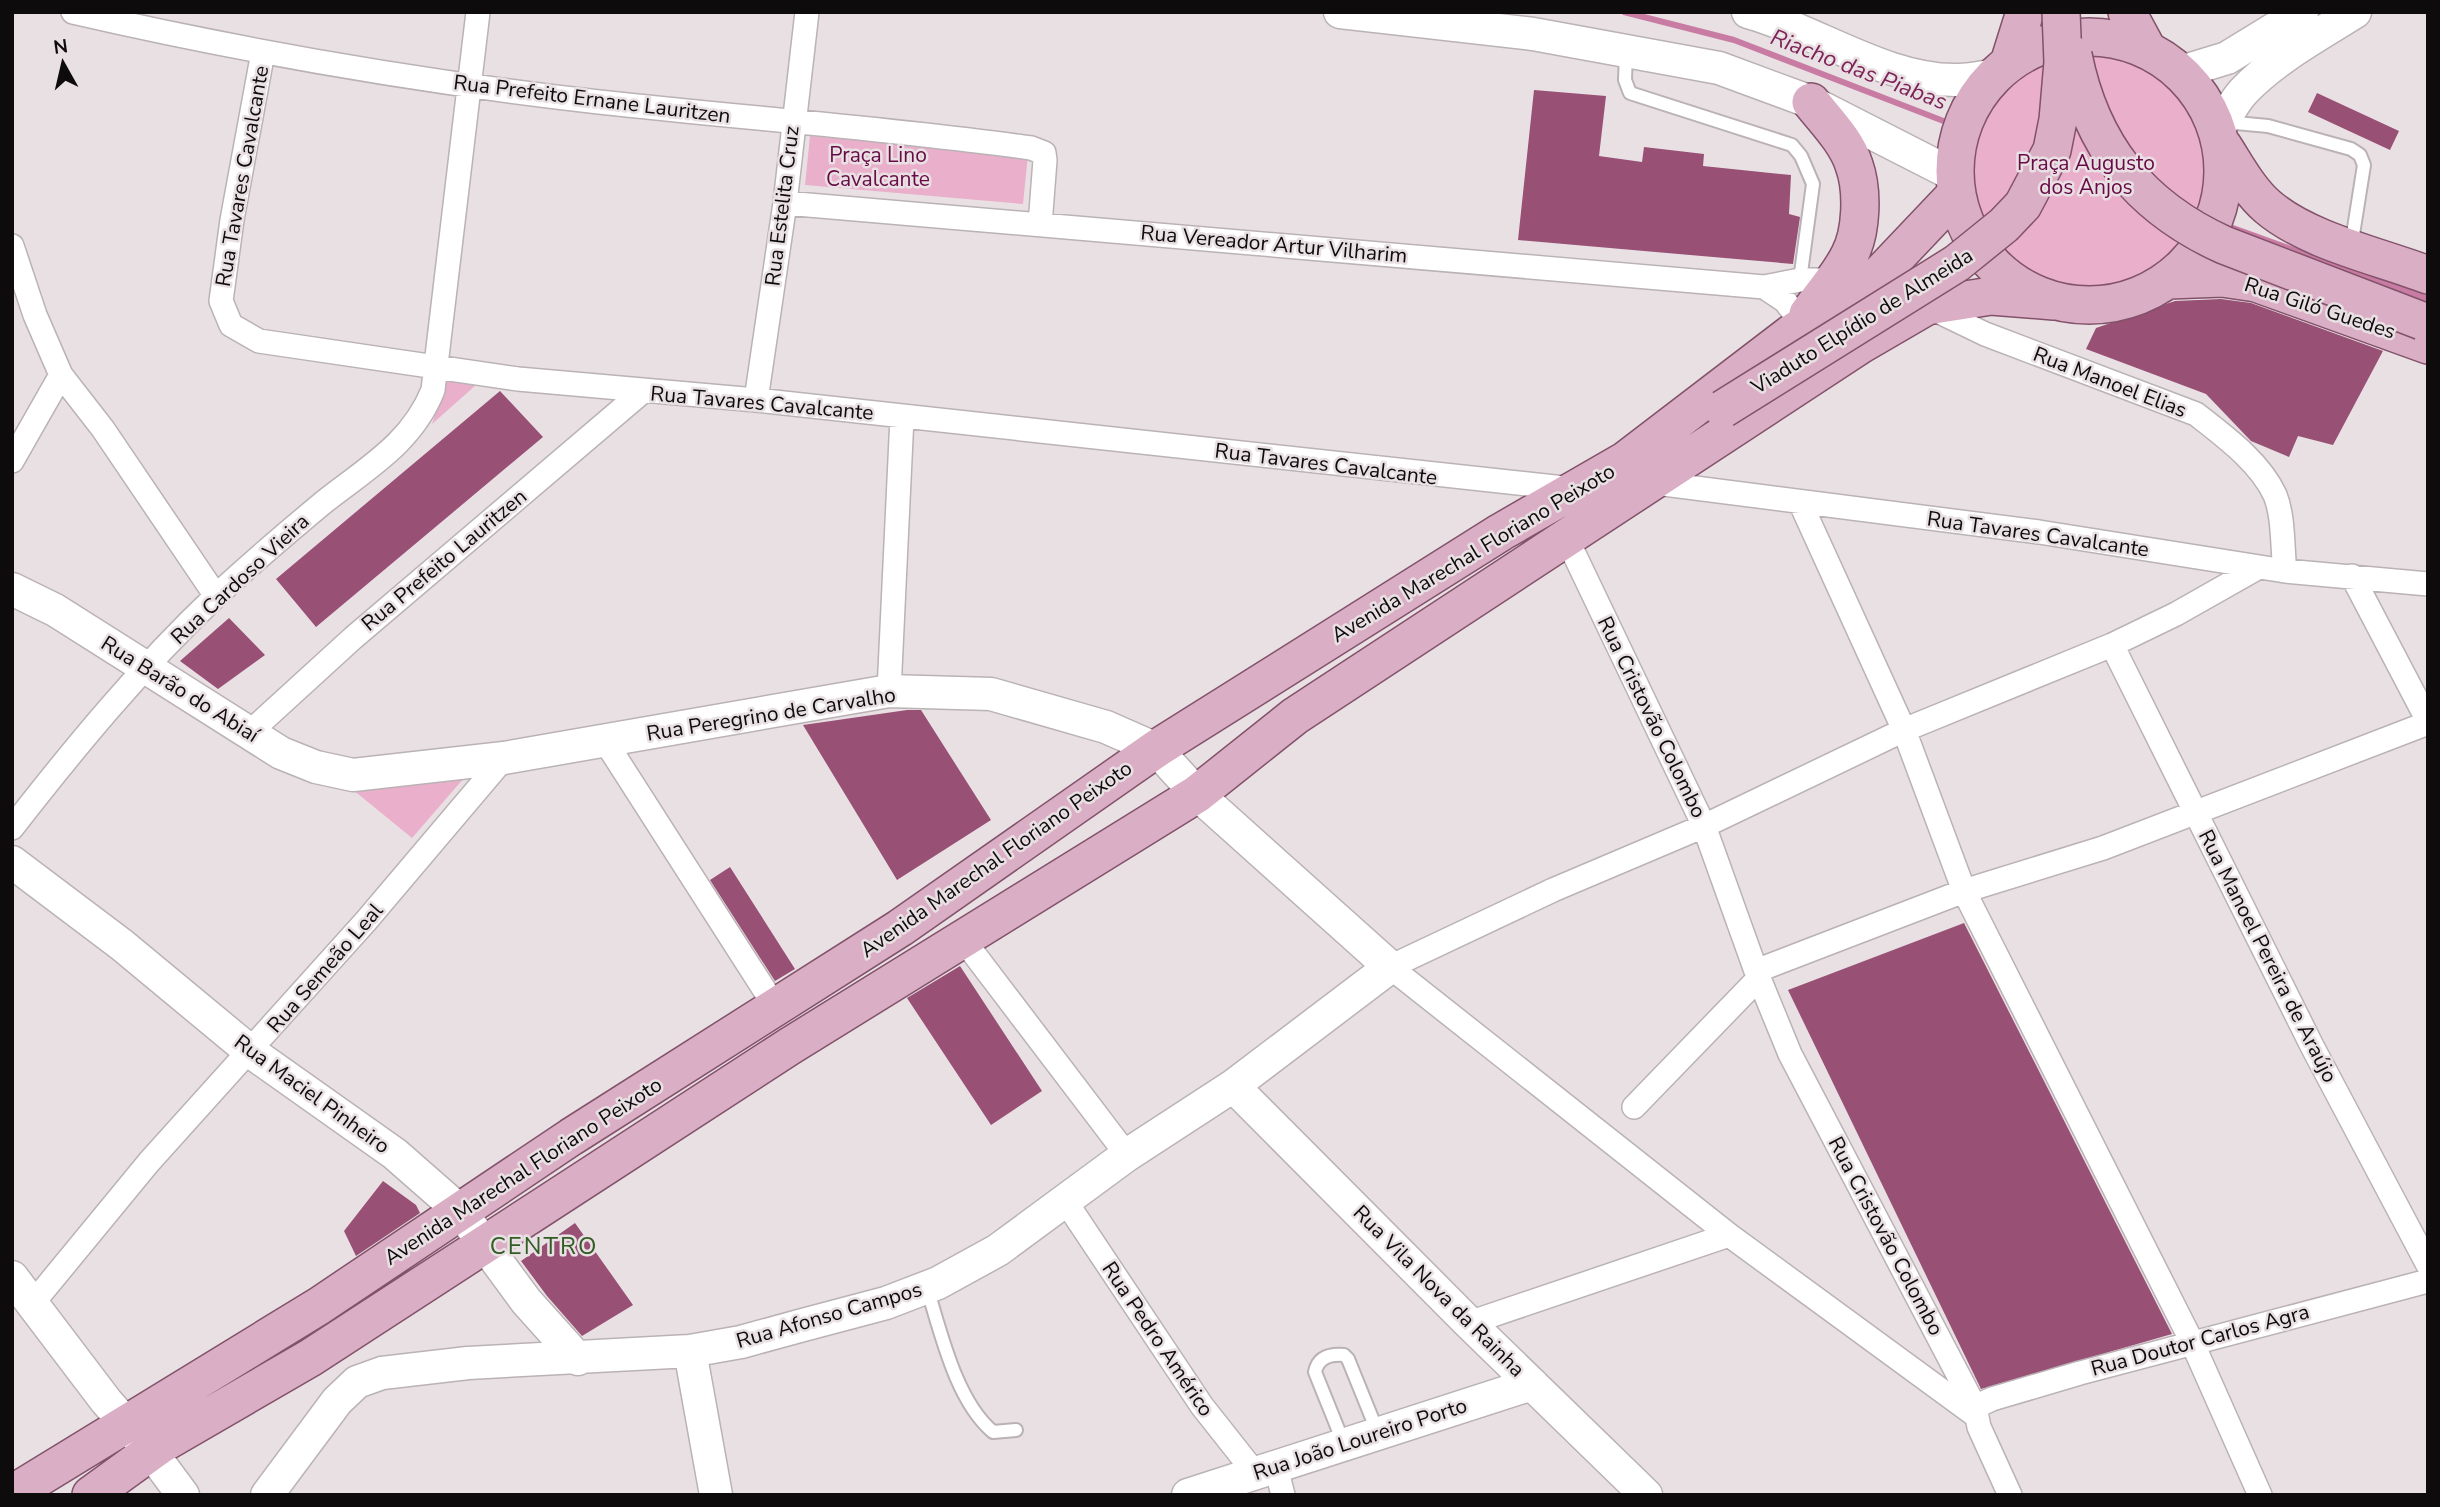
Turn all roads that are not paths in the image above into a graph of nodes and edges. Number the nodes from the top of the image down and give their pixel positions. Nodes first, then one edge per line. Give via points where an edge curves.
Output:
1 (73, 12) edge
2 (478, 12) edge
3 (807, 12) edge
4 (1340, 12) edge
5 (2025, 12) edge
6 (2063, 12) edge
7 (2127, 12) edge
8 (2302, 12) edge
9 (2355, 12) edge
10 (1766, 15) edge
11 (2147, 49) junction
12 (1626, 51) junction
13 (263, 52) junction
14 (2002, 69) junction
15 (2181, 72) junction
16 (468, 85) junction
17 (1811, 102) junction
18 (793, 122) junction
19 (2221, 132) junction
20 (1955, 184) junction
21 (785, 203) junction
22 (1040, 225) junction
23 (12, 246) edge
24 (2351, 247) junction
25 (2428, 275) edge
26 (1816, 280) junction
27 (2169, 280) junction
28 (1764, 287) junction
29 (2054, 301) junction
30 (1927, 306) junction
31 (1799, 327) junction
32 (2426, 330) edge
33 (436, 367) junction
34 (61, 375) junction
35 (642, 392) junction
36 (756, 400) junction
37 (902, 417) junction
38 (12, 461) edge
39 (1637, 471) junction
40 (1576, 489) junction
41 (1800, 502) junction
42 (1566, 537) junction
43 (2259, 567) junction
44 (2285, 571) junction
45 (2352, 576) junction
46 (2428, 584) edge
47 (12, 589) edge
48 (216, 596) junction
49 (2112, 645) junction
50 (147, 668) junction
51 (889, 691) junction
52 (2428, 722) edge
53 (1904, 730) junction
54 (249, 733) junction
55 (605, 741) junction
56 (1156, 749) junction
57 (504, 758) junction
58 (353, 775) joint
59 (1197, 794) junction
60 (2195, 814) junction
61 (1704, 826) junction
62 (12, 828) edge
63 (12, 862) edge
64 (1964, 891) junction
65 (962, 938) junction
66 (1390, 967) junction
67 (1757, 974) junction
68 (776, 1008) junction
69 (251, 1052) junction
70 (1233, 1086) junction
71 (1634, 1107) dead end
72 (1127, 1155) junction
73 (1066, 1202) junction
74 (460, 1211) junction
75 (1728, 1235) junction
76 (485, 1243) junction
77 (2428, 1265) edge
78 (12, 1277) edge
79 (2428, 1281) edge
80 (927, 1287) junction
81 (33, 1303) junction
82 (1469, 1323) junction
83 (2192, 1342) junction
84 (690, 1351) junction
85 (578, 1359) junction
86 (1532, 1384) junction
87 (1975, 1411) junction
88 (126, 1423) junction
89 (1016, 1430) dead end
90 (1378, 1433) junction
91 (1344, 1444) junction
92 (151, 1452) junction
93 (1271, 1478) edge
94 (12, 1494) edge
95 (91, 1495) edge
96 (183, 1495) edge
97 (267, 1495) edge
98 (716, 1495) edge
99 (1188, 1495) edge
100 (1646, 1495) edge
101 (2010, 1495) edge
102 (2260, 1495) edge

1 - 13 street, Rua Prefeito Ernane Lauritzen
2 - 16 street, Rua Cardoso Vieira
3 - 18 street, Rua Estelita Cruz
4 - 12 main road via 1533,34
5 - 14 main road
6 - 32 main road, Viaduto Elpídio de Almeida, bridge via 2082,93 2094,122 2123,170 2156,206 2224,245
6 - 39 main road, Viaduto Elpídio de Almeida, bridge via 2063,62 2052,150 2023,205 1957,263 1723,409
7 - 11 main road
8 - 15 main road via 2227,58
9 - 19 main road via 2256,80 2235,102
10 - 14 main road via 1871,61 1920,76 1957,80
11 - 14 main road via 2115,39 2062,38
11 - 15 main road
12 - 17 main road via 1719,68
12 - 26 lane via 1629,93 1791,145 1801,156 1812,184
13 - 16 street, Rua Prefeito Ernane Lauritzen via 377,74
13 - 33 street, Rua Tavares Cavalcante via 223,279 224,313 231,325 259,341
14 - 20 main road via 1970,108 1961,129
15 - 19 main road via 2208,105
16 - 18 street, Rua Prefeito Ernane Lauritzen
16 - 33 street, Rua Cardoso Vieira
17 - 20 main road
17 - 26 main road via 1854,164 1859,195 1858,227 1850,255
18 - 21 street, Rua Estelita Cruz
18 - 22 street, Rua Prefeito Ernane Lauritzen via 1038,150 1045,160
19 - 24 main road via 2254,194 2269,208
19 - 24 lane via 2268,125 2360,155 2364,165
19 - 27 main road via 2225,177 2216,219 2190,261
20 - 29 main road via 1964,222 1978,248 1999,272 2025,290
20 - 31 main road, Avenida Marechal Floriano Peixoto via 1881,273
21 - 22 street, Rua Vereador Artur Vilharim
21 - 36 street, Rua Estelita Cruz
22 - 28 street, Rua Vereador Artur Vilharim
23 - 34 street
24 - 25 main road
26 - 28 street, Rua Vereador Artur Vilharim
26 - 31 main road
27 - 29 main road via 2133,299 2094,306
27 - 32 main road, Rua Giló Guedes via 2222,278 2256,283
28 - 31 street via 1785,300
29 - 30 main road, Avenida Marechal Floriano Peixoto via 1991,296
30 - 39 main road, Avenida Marechal Floriano Peixoto
30 - 44 street, Rua Manoel Elias via 1985,334 2196,414 2225,436 2275,496
31 - 39 main road, Avenida Marechal Floriano Peixoto
33 - 35 street, Rua Tavares Cavalcante
33 - 48 street, Rua Cardoso Vieira via 425,412 395,449
34 - 38 street
34 - 48 street
35 - 36 street, Rua Tavares Cavalcante
35 - 54 street, Rua Prefeito Lauritzen via 353,638
36 - 37 street, Rua Tavares Cavalcante
37 - 40 street, Rua Tavares Cavalcante
37 - 51 street
39 - 40 main road, Avenida Marechal Floriano Peixoto
39 - 41 street, Rua Tavares Cavalcante
39 - 42 main road, Avenida Marechal Floriano Peixoto
40 - 56 main road, Avenida Marechal Floriano Peixoto
41 - 43 street, Rua Tavares Cavalcante via 2039,532
41 - 53 street
42 - 59 main road, Avenida Marechal Floriano Peixoto via 1295,716
42 - 61 street, Rua Cristovão Colombo
43 - 44 street, Rua Tavares Cavalcante
43 - 49 street
44 - 45 street, Rua Tavares Cavalcante
45 - 46 street, Rua Tavares Cavalcante
45 - 52 street
47 - 50 main road, Rua Barão do Abiaí via 55,610
48 - 50 street, Rua Cardoso Vieira
49 - 53 street
49 - 60 street, Rua Manoel Pereira de Araújo
50 - 54 main road, Rua Barão do Abiaí
50 - 62 street, Rua Cardoso Vieira via 79,743
51 - 55 main road, Rua Peregrino de Carvalho
51 - 56 main road, Rua Peregrino de Carvalho via 991,694 1106,727
52 - 60 street
53 - 61 street
53 - 64 street
54 - 58 main road, Rua Barão do Abiaí via 316,767
55 - 57 main road, Rua Peregrino de Carvalho
55 - 68 street
56 - 59 main road, Rua Peregrino de Carvalho
56 - 68 main road, Avenida Marechal Floriano Peixoto
57 - 58 main road, Rua Peregrino de Carvalho
57 - 69 street, Rua Semeão Leal
59 - 65 main road, Avenida Marechal Floriano Peixoto
59 - 66 main road, Rua Peregrino de Carvalho
60 - 64 street
60 - 77 street, Rua Manoel Pereira de Araújo
61 - 66 street
61 - 67 street, Rua Cristovão Colombo
63 - 69 main road, Rua Maciel Pinheiro
64 - 67 street
64 - 83 street
65 - 72 street
65 - 76 main road, Avenida Marechal Floriano Peixoto
66 - 70 main road, Rua Afonso Campos
66 - 75 street
67 - 71 street
67 - 87 street, Rua Cristovão Colombo via 1790,1054
68 - 74 main road, Avenida Marechal Floriano Peixoto
69 - 74 main road, Rua Maciel Pinheiro via 396,1154
69 - 81 street, Rua Semeão Leal via 149,1162
70 - 72 main road, Rua Afonso Campos
70 - 82 main road, Rua Vila Nova da Rainha
72 - 73 main road, Rua Afonso Campos
73 - 80 main road, Rua Afonso Campos via 998,1250
73 - 93 street, Rua Pedro Américo via 1202,1406
74 - 76 main road, Rua Maciel Pinheiro
74 - 88 main road, Avenida Marechal Floriano Peixoto via 319,1306
75 - 82 street
75 - 87 street
76 - 85 main road, Rua Maciel Pinheiro via 526,1301
76 - 92 main road, Avenida Marechal Floriano Peixoto via 310,1358
78 - 81 main road
79 - 83 street, Rua Doutor Carlos Agra
80 - 84 main road, Rua Afonso Campos via 779,1332
80 - 89 lane via 953,1367 980,1422 993,1433
81 - 88 main road
82 - 86 main road, Rua Vila Nova da Rainha
83 - 87 street, Rua Doutor Carlos Agra via 1992,1399
83 - 102 street
84 - 85 main road, Rua Afonso Campos
84 - 98 main road
85 - 97 main road, Rua Afonso Campos via 408,1369 357,1382 310,1433
86 - 90 main road, Rua João Loureiro Porto
86 - 100 main road, Rua Vila Nova da Rainha
87 - 101 street, Rua Cristovão Colombo
88 - 92 main road
88 - 94 main road, Avenida Marechal Floriano Peixoto
90 - 91 main road, Rua João Loureiro Porto
90 - 91 lane via 1348,1359 1344,1355 1325,1357 1315,1372
91 - 93 main road, Rua João Loureiro Porto
92 - 95 main road, Avenida Marechal Floriano Peixoto
92 - 96 main road
93 - 99 main road, Rua João Loureiro Porto

